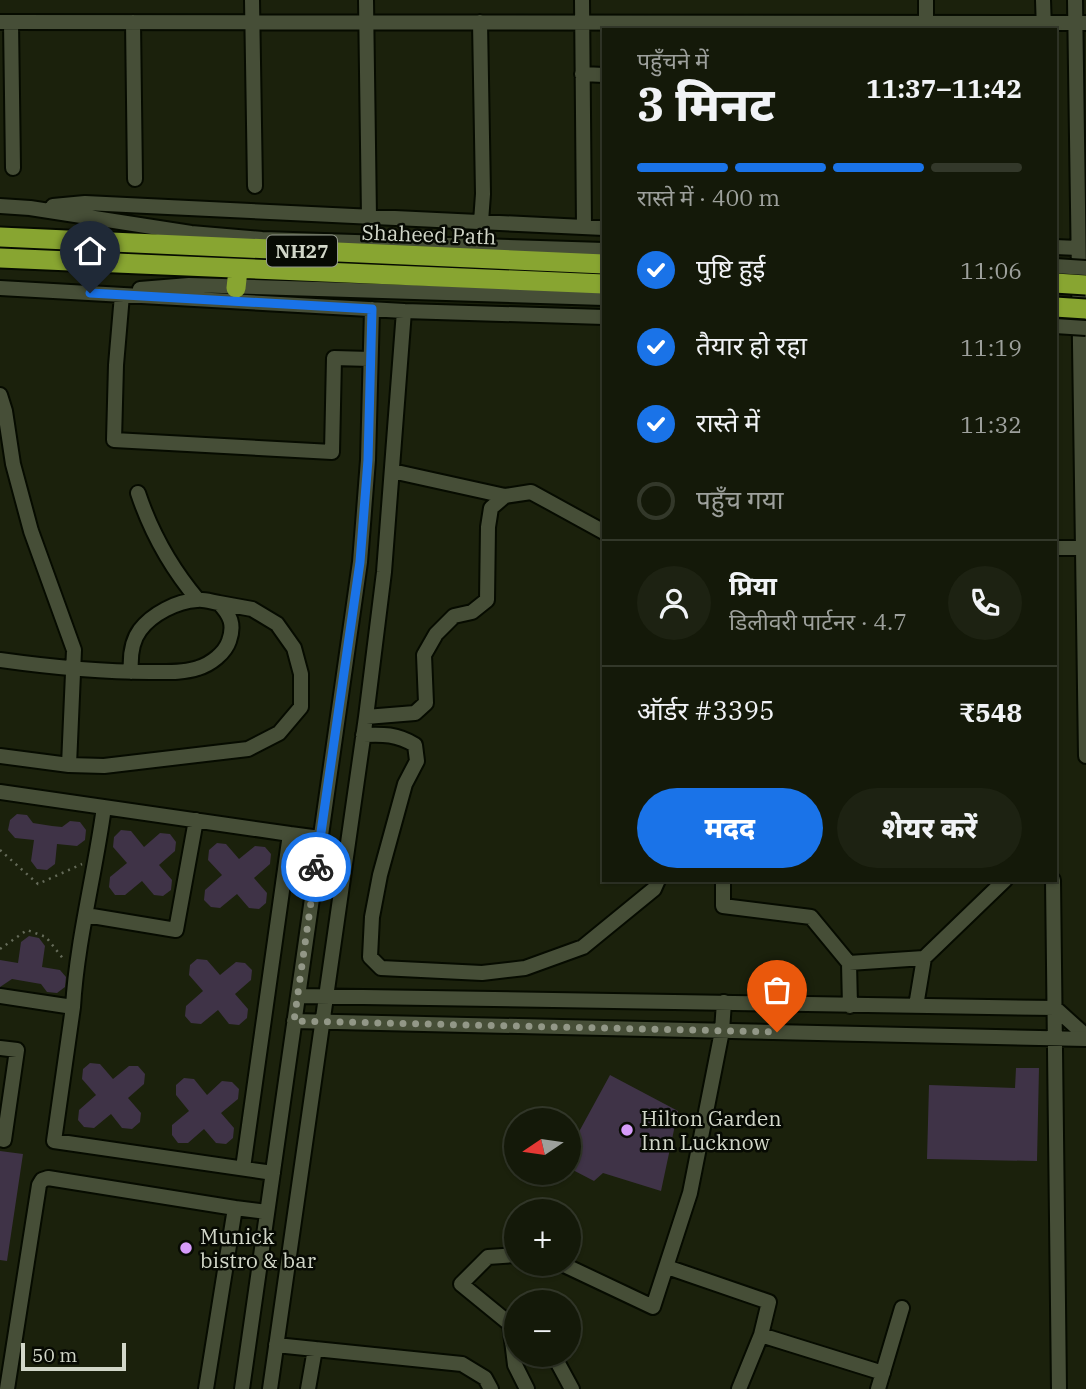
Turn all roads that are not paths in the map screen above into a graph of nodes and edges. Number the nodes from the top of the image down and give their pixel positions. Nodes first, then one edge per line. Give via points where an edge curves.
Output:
1 (252, 0) edge
2 (366, 0) edge
3 (582, 0) edge
4 (926, 0) edge
5 (1044, 0) edge
6 (1074, 0) edge
7 (6, 22) edge
8 (133, 22) junction
9 (252, 22) junction
10 (367, 22) junction
11 (480, 22) junction
12 (582, 22) junction
13 (1080, 23) edge
14 (825, 26) edge
15 (926, 26) edge
16 (1044, 26) edge
17 (582, 74) junction
18 (602, 75) edge
19 (13, 167) dead end
20 (135, 178) dead end
21 (255, 186) dead end
22 (0, 206) edge
23 (30, 208) junction
24 (200, 209) junction
25 (369, 217) junction
26 (481, 222) junction
27 (584, 227) junction
28 (602, 228) edge
29 (200, 234) junction
30 (0, 237) edge
31 (326, 247) junction
32 (1057, 247) edge
33 (1078, 248) junction
34 (602, 250) edge
35 (0, 258) edge
36 (602, 264) edge
37 (1057, 266) edge
38 (1086, 268) edge
39 (237, 279) junction
40 (1057, 283) edge
41 (602, 284) edge
42 (1086, 285) edge
43 (0, 288) edge
44 (90, 293) junction
45 (122, 295) junction
46 (602, 298) edge
47 (1057, 307) edge
48 (372, 309) junction
49 (1086, 309) edge
50 (404, 311) junction
51 (602, 317) edge
52 (1057, 326) edge
53 (1086, 328) edge
54 (370, 359) junction
55 (1083, 379) edge
56 (0, 396) edge
57 (2, 415) edge
58 (392, 471) junction
59 (138, 493) dead end
60 (505, 496) junction
61 (602, 531) edge
62 (1057, 548) edge
63 (1082, 548) junction
64 (198, 600) junction
65 (219, 603) junction
66 (0, 660) edge
67 (73, 670) junction
68 (131, 672) junction
69 (1085, 707) edge
70 (366, 717) junction
71 (363, 735) junction
72 (1086, 738) edge
73 (0, 756) edge
74 (1086, 756) edge
75 (69, 765) junction
76 (0, 792) edge
77 (104, 807) junction
78 (196, 820) junction
79 (290, 834) junction
80 (320, 838) junction
81 (657, 882) edge
82 (723, 882) edge
83 (1003, 882) edge
84 (1054, 882) edge
85 (86, 915) junction
86 (924, 958) junction
87 (849, 963) junction
88 (0, 996) edge
89 (298, 996) junction
90 (326, 996) junction
91 (724, 1002) junction
92 (850, 1006) junction
93 (916, 1006) junction
94 (73, 1007) junction
95 (1055, 1008) junction
96 (294, 1021) junction
97 (322, 1022) junction
98 (722, 1031) junction
99 (1086, 1037) edge
100 (1055, 1038) junction
101 (0, 1048) edge
102 (0, 1139) edge
103 (243, 1168) junction
104 (273, 1173) junction
105 (235, 1208) junction
106 (267, 1212) junction
107 (504, 1256) edge
108 (667, 1267) junction
109 (581, 1273) edge
110 (902, 1308) dead end
111 (504, 1318) edge
112 (761, 1335) junction
113 (276, 1345) junction
114 (314, 1349) junction
115 (516, 1367) edge
116 (560, 1367) edge
117 (883, 1373) junction
118 (7, 1389) edge
119 (206, 1389) edge
120 (242, 1389) edge
121 (270, 1389) edge
122 (308, 1389) edge
123 (491, 1389) edge
124 (527, 1389) edge
125 (572, 1389) edge
126 (739, 1389) edge
127 (878, 1389) edge
128 (1059, 1389) edge

1 - 9 street
2 - 10 street
3 - 12 street
4 - 15 street
5 - 16 street
6 - 13 street
7 - 8 street
7 - 19 street
8 - 9 street
8 - 20 street
9 - 10 street
9 - 21 street
10 - 11 street
10 - 25 street
11 - 12 street
11 - 26 street
12 - 14 street
12 - 17 street
13 - 16 street
13 - 33 street
14 - 15 street
15 - 16 street
17 - 18 street
17 - 27 street
22 - 23 street
23 - 24 street via 85,203
23 - 29 street
24 - 25 street
24 - 29 street via 196,223
25 - 26 street
26 - 27 street
27 - 28 street
29 - 31 street
30 - 31 highway, Shaheed Path / NH27
31 - 34 street
31 - 36 highway, Shaheed Path / NH27
32 - 33 street
33 - 55 street
35 - 39 highway, Shaheed Path / NH27
37 - 38 street, bridge
39 - 41 highway, Shaheed Path / NH27
39 - 44 street
39 - 46 street
40 - 42 highway, bridge
43 - 44 street
44 - 45 street
45 - 48 street
45 - 54 street via 114,440 332,452 334,358
47 - 49 highway, bridge
48 - 50 street
48 - 54 street
50 - 51 street
50 - 58 street
52 - 53 street, bridge
54 - 80 street via 360,562
55 - 63 street
56 - 57 street
57 - 67 street via 31,531 74,650
58 - 60 street
58 - 70 street
59 - 64 street via 165,553
60 - 61 street via 531,492
60 - 70 street via 491,508 487,600 472,612 454,616 436,634 424,655 426,703 415,713
62 - 63 street
63 - 69 street
64 - 65 street
64 - 68 street via 172,606 140,630 133,645
65 - 68 street via 230,616 233,630 226,649 196,669
65 - 75 street via 252,609 277,624 294,648 301,674 301,707 279,733 248,749 104,766
66 - 67 street
67 - 68 street
67 - 75 street
69 - 72 street
70 - 71 street
71 - 81 street via 403,738 415,745 417,753 391,831 372,917 370,957 382,968 482,973 525,968 583,947
71 - 90 street
72 - 74 street
73 - 75 street
76 - 77 street
77 - 78 street
77 - 85 street
78 - 79 street
78 - 85 street via 176,930
79 - 80 street
79 - 103 street
80 - 89 street
82 - 87 street via 723,906 811,917
83 - 86 street
84 - 95 street
85 - 94 street
86 - 87 street
86 - 93 street
87 - 92 street
88 - 94 street
89 - 90 street
89 - 96 street
90 - 91 street
90 - 97 street
91 - 92 street
91 - 98 street
92 - 93 street
93 - 95 street
94 - 103 street via 54,1141
95 - 99 street
95 - 100 street
96 - 97 street
96 - 104 street
97 - 98 street
97 - 113 street
98 - 100 street
98 - 108 street via 690,1193
99 - 100 street
100 - 128 street
101 - 102 street via 17,1050 5,1140
103 - 104 street
104 - 106 street
105 - 106 street
105 - 118 street via 42,1180
105 - 119 street
106 - 120 street
107 - 111 street via 488,1257 461,1284
108 - 109 street via 653,1307
108 - 112 street via 769,1302
110 - 117 street
112 - 117 street
112 - 126 street
113 - 114 street
113 - 121 street
114 - 122 street
114 - 123 street via 462,1364 485,1378
115 - 124 street
116 - 125 street
117 - 127 street

